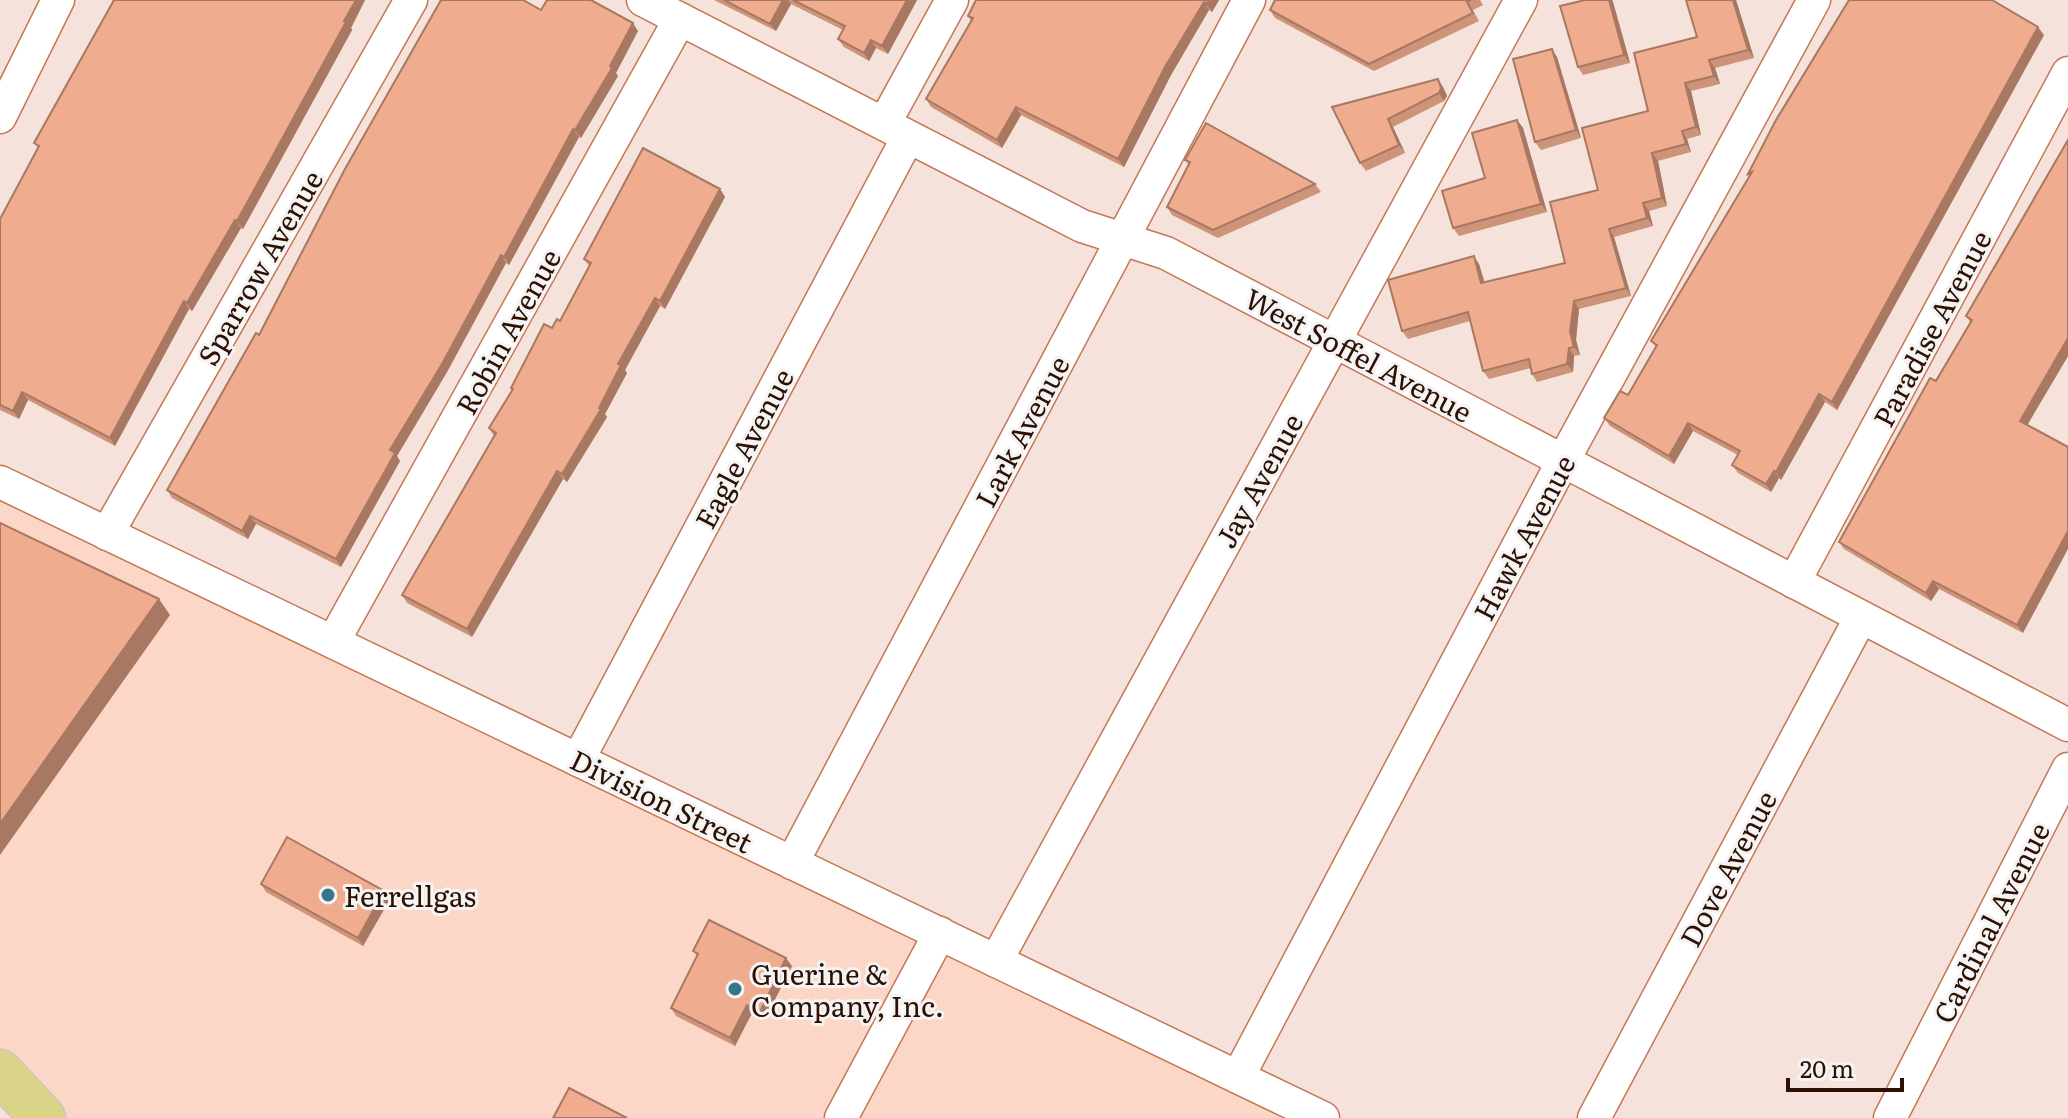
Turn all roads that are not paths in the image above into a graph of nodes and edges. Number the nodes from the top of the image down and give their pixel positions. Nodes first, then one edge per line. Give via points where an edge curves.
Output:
1 (58, 0) edge
2 (411, 0) edge
3 (952, 0) edge
4 (1249, 0) edge
5 (1521, 0) edge
6 (1814, 0) edge
7 (648, 1) edge
8 (680, 19) junction
9 (2068, 73) edge
10 (0, 117) edge
11 (896, 130) junction
12 (1123, 238) junction
13 (1334, 342) junction
14 (1563, 461) junction
15 (0, 482) edge
16 (107, 534) junction
17 (1794, 582) junction
18 (1861, 617) junction
19 (333, 642) junction
20 (2068, 725) edge
21 (578, 760) junction
22 (2068, 769) edge
23 (792, 863) junction
24 (940, 933) junction
25 (996, 961) junction
26 (0, 1072) edge
27 (1238, 1077) junction
28 (43, 1118) edge
29 (841, 1118) edge
30 (1323, 1118) edge
31 (1594, 1118) edge
32 (1890, 1118) edge

1 - 10 street
2 - 16 street, Sparrow Avenue
3 - 11 street, Eagle Avenue
4 - 12 street, Lark Avenue
5 - 13 street, Jay Avenue
6 - 14 street, Hawk Avenue
7 - 8 street, West Soffel Avenue
8 - 11 street, West Soffel Avenue
8 - 19 street, Robin Avenue
9 - 17 street, Paradise Avenue
11 - 12 street, West Soffel Avenue via 1082,226
11 - 21 street, Eagle Avenue
12 - 13 street, West Soffel Avenue via 1166,253
12 - 23 street, Lark Avenue
13 - 14 street, West Soffel Avenue
13 - 25 street, Jay Avenue
14 - 17 street, West Soffel Avenue
14 - 27 street, Hawk Avenue
15 - 16 street, Division Street
16 - 19 street, Division Street
17 - 18 street, West Soffel Avenue
18 - 20 street, West Soffel Avenue
18 - 31 street, Dove Avenue
19 - 21 street, Division Street
21 - 23 street, Division Street
22 - 32 street, Cardinal Avenue
23 - 24 street, Division Street
24 - 25 street, Division Street
24 - 29 street
25 - 27 street, Division Street
26 - 28 main road
27 - 30 street, Division Street

